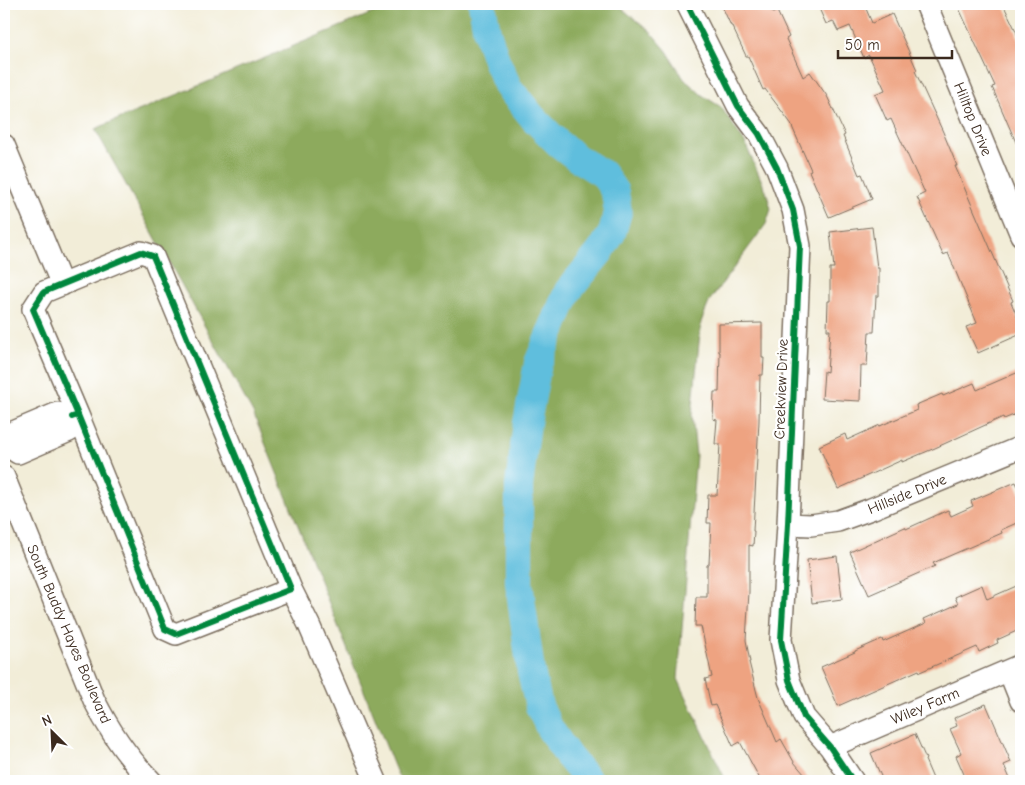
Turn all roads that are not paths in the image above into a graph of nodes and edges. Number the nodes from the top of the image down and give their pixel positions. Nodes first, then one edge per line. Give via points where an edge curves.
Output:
1 (687, 4) edge
2 (926, 4) edge
3 (4, 146) edge
4 (1021, 235) edge
5 (62, 285) junction
6 (75, 416) junction
7 (5, 445) edge
8 (1021, 447) edge
9 (4, 477) edge
10 (788, 524) junction
11 (291, 589) junction
12 (1015, 668) edge
13 (1021, 701) edge
14 (830, 747) junction
15 (151, 781) edge
16 (376, 781) edge
17 (853, 781) edge

1 - 10 street, Creekview Drive via 738,106 759,134 777,168 793,210 800,246
2 - 4 street, Hilltop Drive
3 - 5 street
5 - 6 street via 44,292 34,310
5 - 11 street via 141,252 153,256
6 - 7 street via 68,431 18,453
6 - 11 street via 165,630 176,634
8 - 10 street, Hillside Drive via 838,521
9 - 15 street, South Buddy Hayes Boulevard via 94,700 120,746
10 - 14 street, Creekview Drive via 781,640 789,680 804,717
11 - 16 street
12 - 13 street
12 - 14 street, Wiley Farm
14 - 17 street, Creekview Drive

